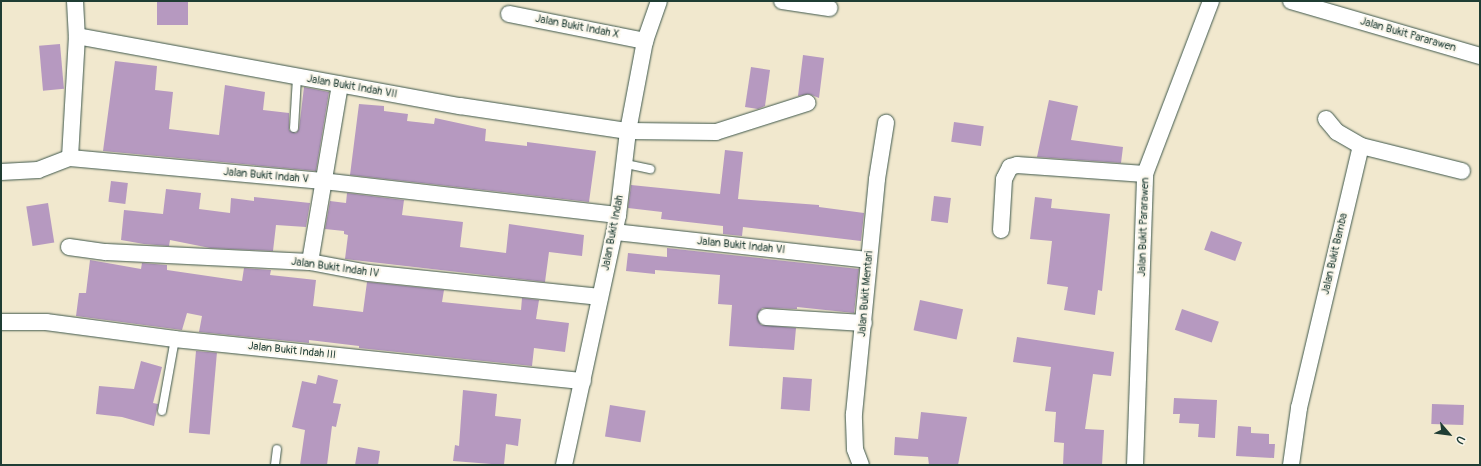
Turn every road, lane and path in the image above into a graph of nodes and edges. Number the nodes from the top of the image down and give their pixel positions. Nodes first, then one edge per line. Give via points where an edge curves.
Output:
1 (75, 1) edge
2 (659, 1) edge
3 (782, 1) edge
4 (1211, 1) edge
5 (1290, 1) edge
6 (829, 8) dead end
7 (509, 14) dead end
8 (77, 36) junction
9 (645, 41) junction
10 (1480, 56) edge
11 (297, 77) junction
12 (340, 85) junction
13 (806, 103) dead end
14 (1326, 119) dead end
15 (886, 123) dead end
16 (294, 128) dead end
17 (628, 131) junction
18 (1361, 146) junction
19 (70, 158) junction
20 (626, 164) junction
21 (650, 169) dead end
22 (1462, 171) dead end
23 (1, 172) edge
24 (1145, 174) junction
25 (323, 181) junction
26 (618, 215) junction
27 (1001, 230) dead end
28 (615, 232) junction
29 (68, 247) dead end
30 (868, 260) junction
31 (310, 262) junction
32 (600, 297) junction
33 (766, 317) dead end
34 (1, 322) edge
35 (864, 323) junction
36 (174, 338) junction
37 (583, 380) junction
38 (162, 411) dead end
39 (277, 449) dead end
40 (275, 465) edge
41 (564, 465) edge
42 (861, 465) edge
43 (1134, 465) edge
44 (1291, 465) edge

1 - 8 street
2 - 9 street, Jalan Bukit Indah
3 - 6 street
4 - 24 street, Jalan Bukit Pararawen
5 - 10 street, Jalan Bukit Pararawen
7 - 9 street, Jalan Bukit Indah X
8 - 11 street, Jalan Bukit Indah VII
8 - 19 street
9 - 17 street, Jalan Bukit Indah
11 - 12 street, Jalan Bukit Indah VII
11 - 16 lane
12 - 17 street, Jalan Bukit Indah VII
12 - 25 street
13 - 17 street, Jalan Bukit Indah VII via 716,132
14 - 18 street via 1337,132
15 - 30 street, Jalan Bukit Mentari
17 - 20 street, Jalan Bukit Indah
18 - 22 street
18 - 44 street, Jalan Bukit Bamba via 1299,408
19 - 23 street via 38,170
19 - 25 street, Jalan Bukit Indah V
20 - 21 lane
20 - 26 street, Jalan Bukit Indah
24 - 27 street via 1017,165 1010,167 1004,179
24 - 43 street, Jalan Bukit Pararawen
25 - 26 street, Jalan Bukit Indah V
25 - 31 street
26 - 28 street, Jalan Bukit Indah
28 - 30 street, Jalan Bukit Indah VI
28 - 32 street, Jalan Bukit Indah
29 - 31 street, Jalan Bukit Indah IV via 106,252
30 - 35 street, Jalan Bukit Mentari
31 - 32 street, Jalan Bukit Indah IV via 369,272
32 - 37 street, Jalan Bukit Indah
33 - 35 street
34 - 36 street, Jalan Bukit Indah III via 46,322
35 - 42 street, Jalan Bukit Mentari via 854,414 855,449
36 - 37 street, Jalan Bukit Indah III
36 - 38 lane
37 - 41 street, Jalan Bukit Indah
39 - 40 lane

